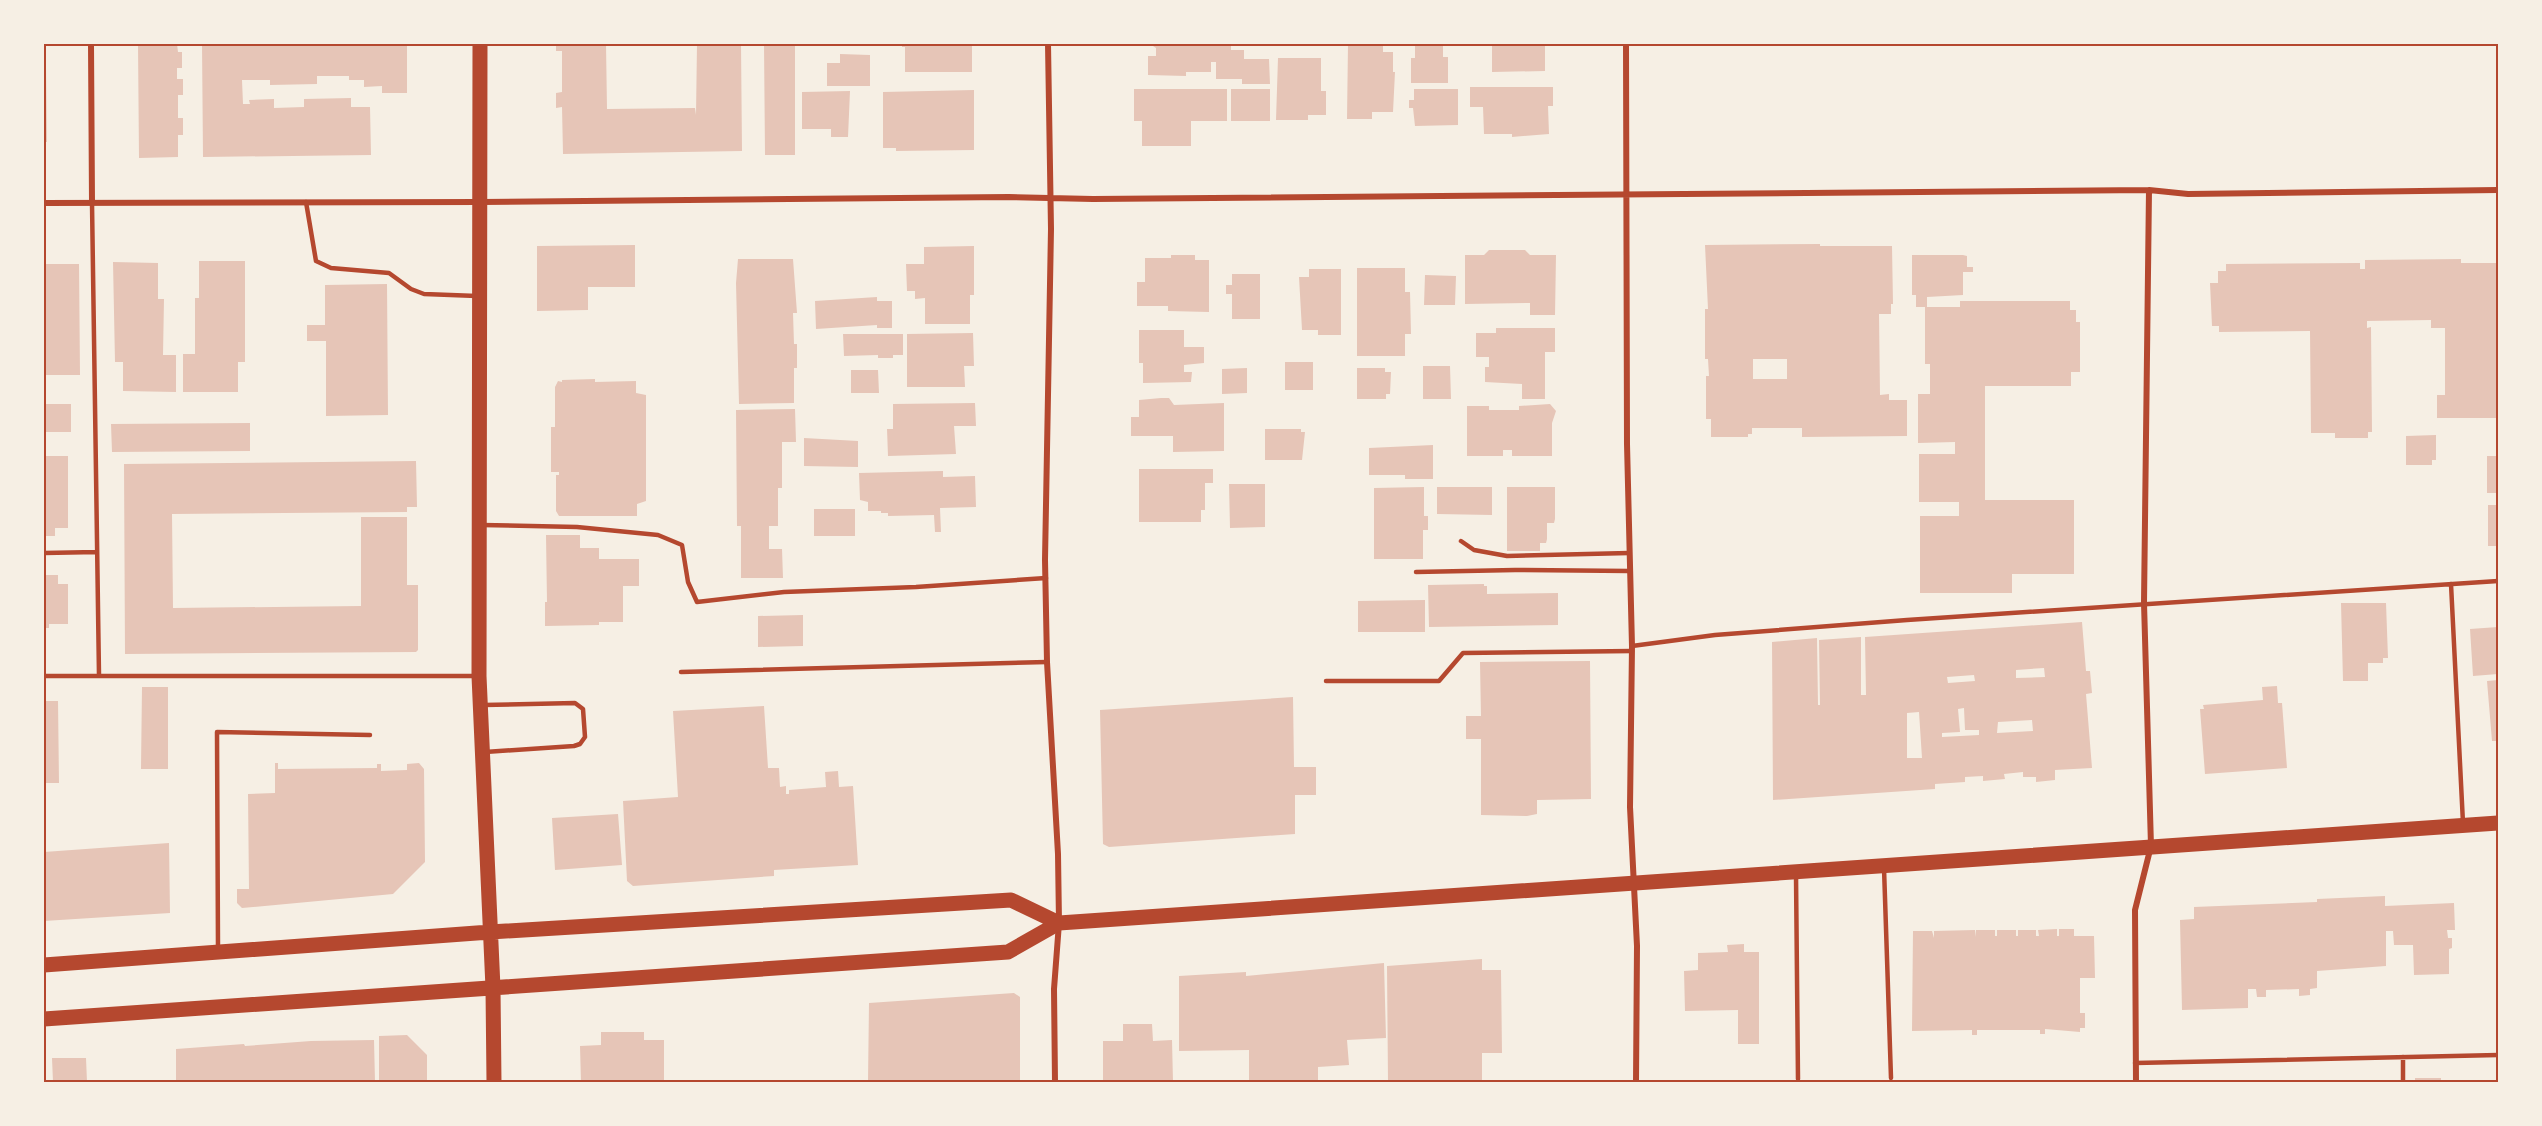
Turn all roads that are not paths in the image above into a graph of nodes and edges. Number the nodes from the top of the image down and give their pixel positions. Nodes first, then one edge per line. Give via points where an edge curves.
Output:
1 (91, 44) edge
2 (480, 44) edge
3 (1048, 44) edge
4 (1626, 44) edge
5 (2149, 190) junction
6 (2499, 190) edge
7 (1626, 195) junction
8 (1050, 198) junction
9 (306, 202) junction
10 (481, 202) junction
11 (44, 203) edge
12 (92, 203) junction
13 (481, 296) junction
14 (480, 525) junction
15 (1461, 542) dead end
16 (97, 552) junction
17 (44, 553) edge
18 (1629, 553) junction
19 (1629, 571) junction
20 (1416, 572) dead end
21 (1046, 578) junction
22 (2499, 581) edge
23 (2451, 584) junction
24 (2144, 603) junction
25 (1632, 649) junction
26 (1047, 662) junction
27 (681, 672) dead end
28 (99, 675) junction
29 (44, 676) edge
30 (479, 676) junction
31 (1326, 681) dead end
32 (481, 705) junction
33 (370, 735) dead end
34 (483, 752) junction
35 (2499, 823) edge
36 (2463, 825) junction
37 (2151, 846) junction
38 (1884, 865) junction
39 (1796, 871) junction
40 (1633, 883) junction
41 (1059, 923) junction
42 (490, 932) junction
43 (218, 952) junction
44 (44, 965) edge
45 (493, 988) junction
46 (44, 1019) edge
47 (2499, 1054) edge
48 (2403, 1057) junction
49 (2135, 1063) junction
50 (1892, 1078) dead end
51 (1798, 1079) dead end
52 (494, 1083) edge
53 (1055, 1083) edge
54 (1636, 1083) edge
55 (2136, 1083) edge
56 (2403, 1083) edge

1 - 12 street
2 - 10 main road
3 - 8 street
4 - 7 street
5 - 6 street via 2188,194
5 - 7 street
5 - 24 street
7 - 8 street
7 - 18 street
8 - 10 street
8 - 21 street
9 - 10 street
9 - 12 street
9 - 13 lane via 316,261 330,268 389,273 424,294
10 - 13 main road
11 - 12 street
12 - 16 lane
13 - 14 main road
14 - 21 lane via 577,527 658,535 682,545 688,582 697,602 784,592
14 - 30 main road
15 - 18 lane via 1474,550 1507,556
16 - 17 lane
16 - 28 lane
18 - 19 street
19 - 20 lane
19 - 25 street
21 - 26 street
22 - 23 lane
23 - 24 lane
23 - 36 lane
24 - 25 lane via 1738,633
24 - 37 street
25 - 31 lane via 1463,653 1439,681
25 - 40 street
26 - 27 lane
26 - 41 street
28 - 29 lane
28 - 30 lane
30 - 32 main road
32 - 34 main road
32 - 34 lane via 575,703 583,709 584,728 583,740 574,746
33 - 43 lane via 217,732
34 - 42 main road
35 - 36 main road
36 - 37 main road
37 - 38 main road
37 - 49 street via 2135,910
38 - 39 main road
38 - 50 lane
39 - 40 main road
39 - 51 lane
40 - 41 main road
40 - 54 street
41 - 42 main road via 1011,900
41 - 45 main road via 1008,952
41 - 53 street via 1054,989
42 - 43 main road
42 - 45 main road
43 - 44 main road
45 - 46 main road
45 - 52 main road
47 - 48 lane
48 - 49 lane
48 - 56 lane
49 - 55 street

